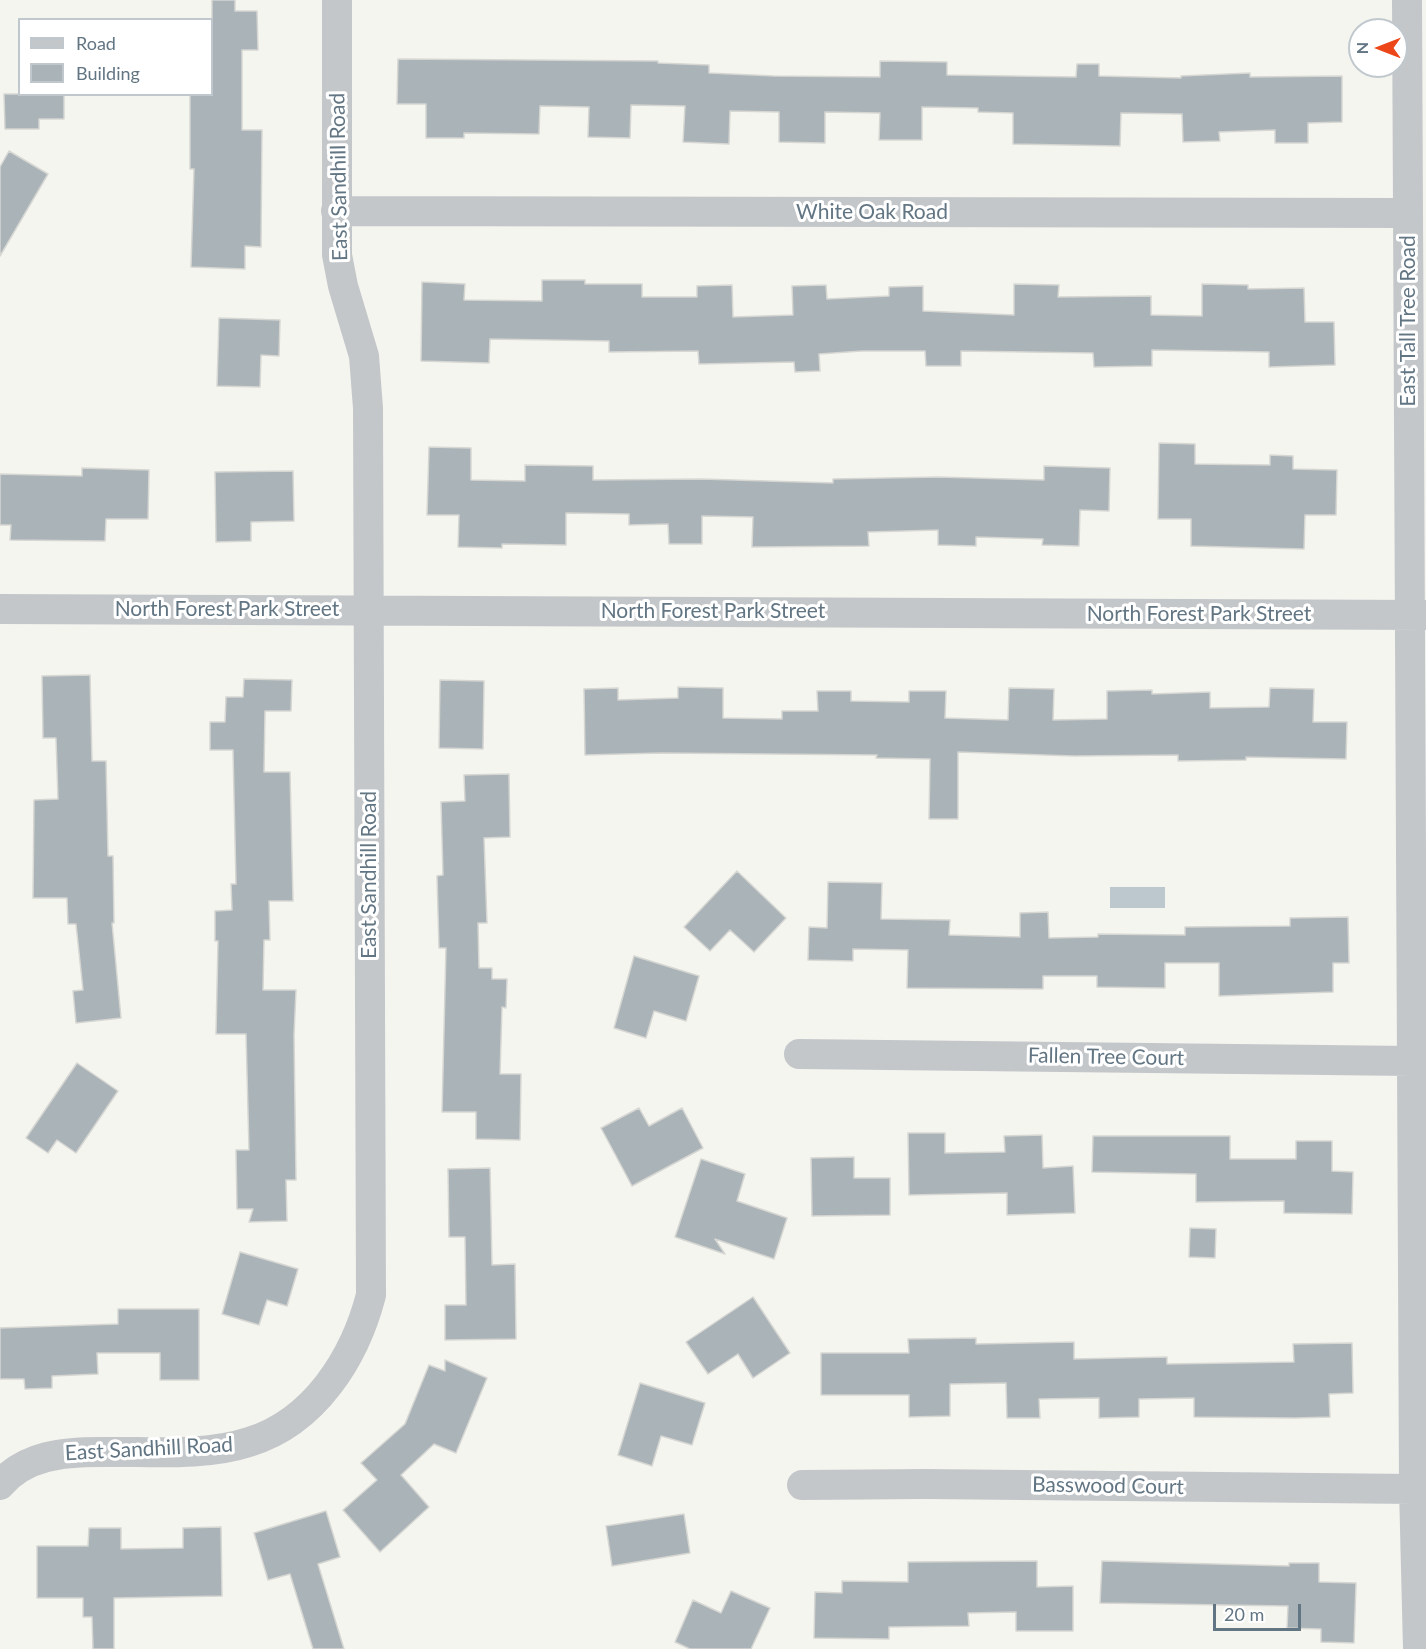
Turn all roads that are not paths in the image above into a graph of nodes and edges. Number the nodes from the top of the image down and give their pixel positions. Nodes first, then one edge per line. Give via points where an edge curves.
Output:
1 (337, 0) edge
2 (1407, 0) edge
3 (336, 211) junction
4 (1407, 213) junction
5 (0, 609) edge
6 (368, 610) junction
7 (1418, 615) edge
8 (799, 1054) dead end
9 (1412, 1061) junction
10 (0, 1485) edge
11 (802, 1485) dead end
12 (1414, 1489) junction
13 (1418, 1649) edge

1 - 3 street, East Sandhill Road
2 - 4 street, East Tall Tree Road
3 - 4 street, White Oak Road
3 - 6 street, East Sandhill Road via 337,255 364,356 368,408
4 - 7 street, East Tall Tree Road
5 - 6 street, North Forest Park Street
6 - 7 street, North Forest Park Street
6 - 10 street, East Sandhill Road via 371,1294 358,1336 329,1384 303,1411 250,1442 198,1450 63,1452 33,1461
7 - 9 street, East Tall Tree Road
8 - 9 street, Fallen Tree Court
9 - 12 street, East Tall Tree Road
11 - 12 street, Basswood Court
12 - 13 street, East Tall Tree Road

